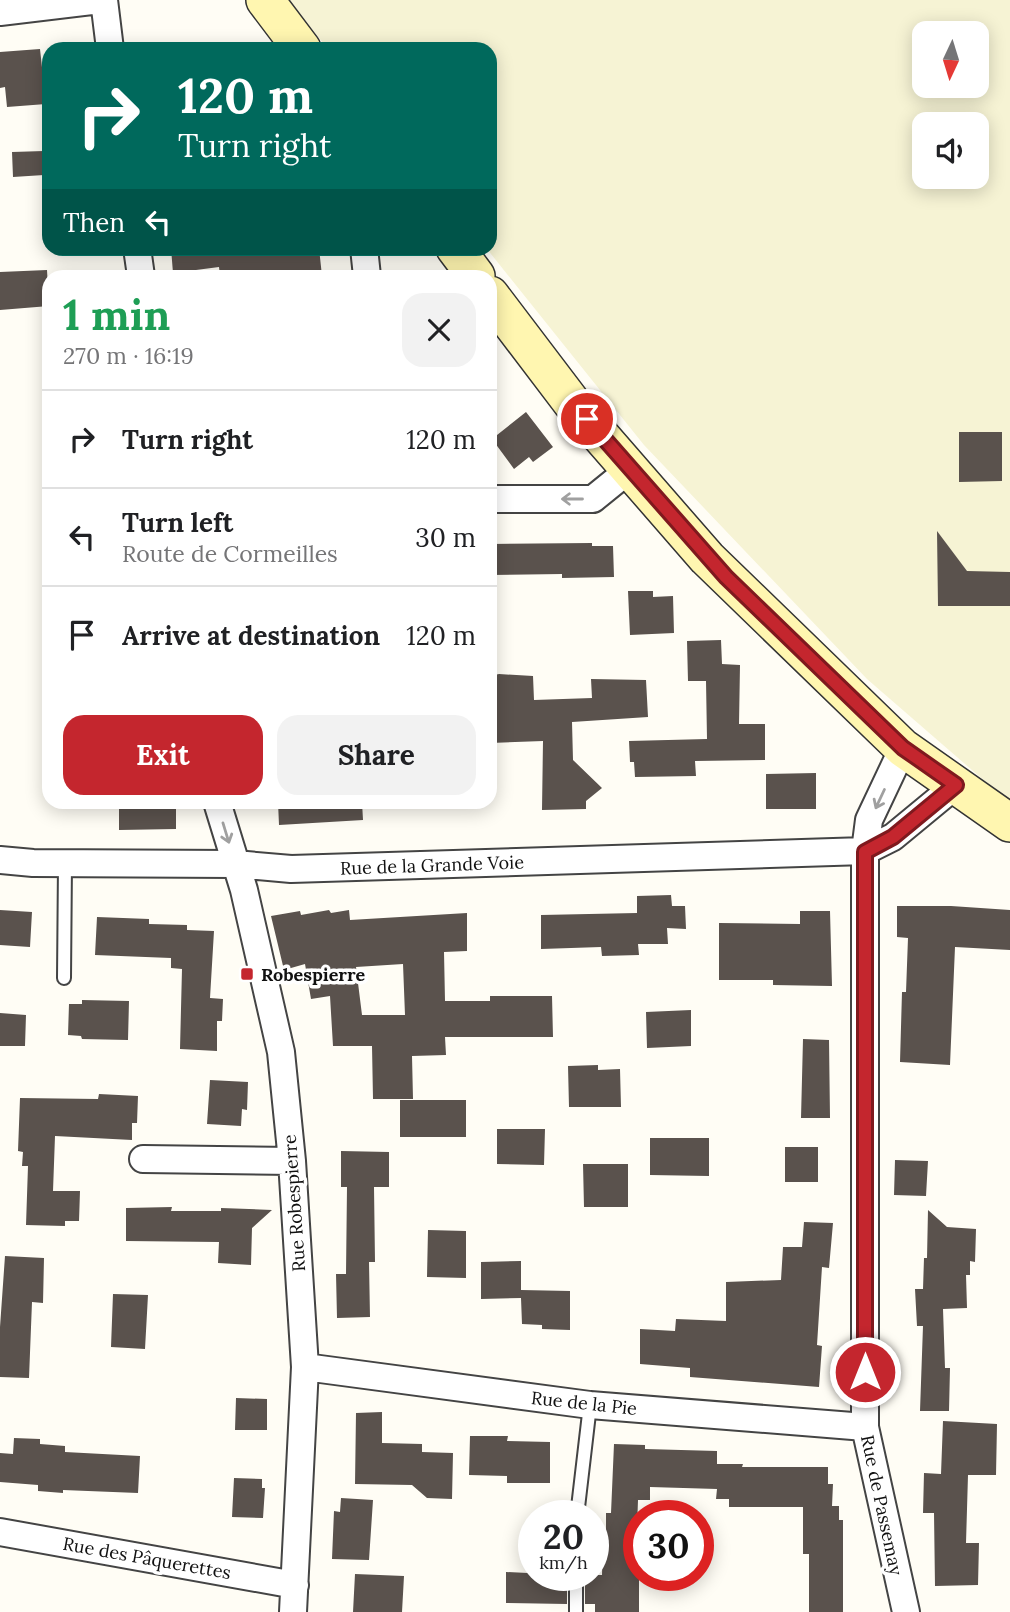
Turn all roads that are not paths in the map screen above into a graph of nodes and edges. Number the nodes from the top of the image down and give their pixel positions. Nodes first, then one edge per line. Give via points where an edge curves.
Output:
1 (102, 0) edge
2 (265, 0) edge
3 (0, 12) edge
4 (109, 42) edge
5 (297, 42) edge
6 (497, 304) edge
7 (630, 469) junction
8 (497, 499) edge
9 (903, 748) junction
10 (956, 785) junction
11 (219, 809) edge
12 (1010, 823) edge
13 (865, 852) junction
14 (0, 860) edge
15 (65, 863) junction
16 (235, 864) junction
17 (64, 978) dead end
18 (143, 1159) dead end
19 (292, 1160) junction
20 (305, 1367) junction
21 (590, 1405) junction
22 (865, 1427) junction
23 (579, 1500) edge
24 (0, 1532) edge
25 (295, 1585) junction
26 (576, 1591) edge
27 (293, 1612) edge
28 (576, 1612) edge
29 (906, 1612) edge

1 - 3 street
1 - 4 street
2 - 5 main road
6 - 7 main road via 572,403
7 -> 8 street via 593,499
7 - 9 main road via 707,558
9 - 10 main road
9 -> 13 street via 870,820
10 - 12 main road
10 - 13 street, Rue de la Grande Voie via 893,837
11 -> 16 street, Rue Robespierre
13 - 16 street, Rue de la Grande Voie via 291,869
13 - 22 street, Rue de Passemay
14 - 15 street, Rue de la Grande Voie
15 - 16 street, Rue de la Grande Voie
15 - 17 lane
16 - 19 street, Rue Robespierre via 281,1052
18 - 19 street
19 - 20 street, Rue Robespierre
20 - 21 street, Rue de la Pie
20 - 25 street, Rue Robespierre
21 - 22 street, Rue de la Pie
21 - 23 lane
22 - 29 street, Rue de Passemay
24 - 25 street, Rue des Pâquerettes
25 - 27 street, Rue Robespierre
26 - 28 lane

